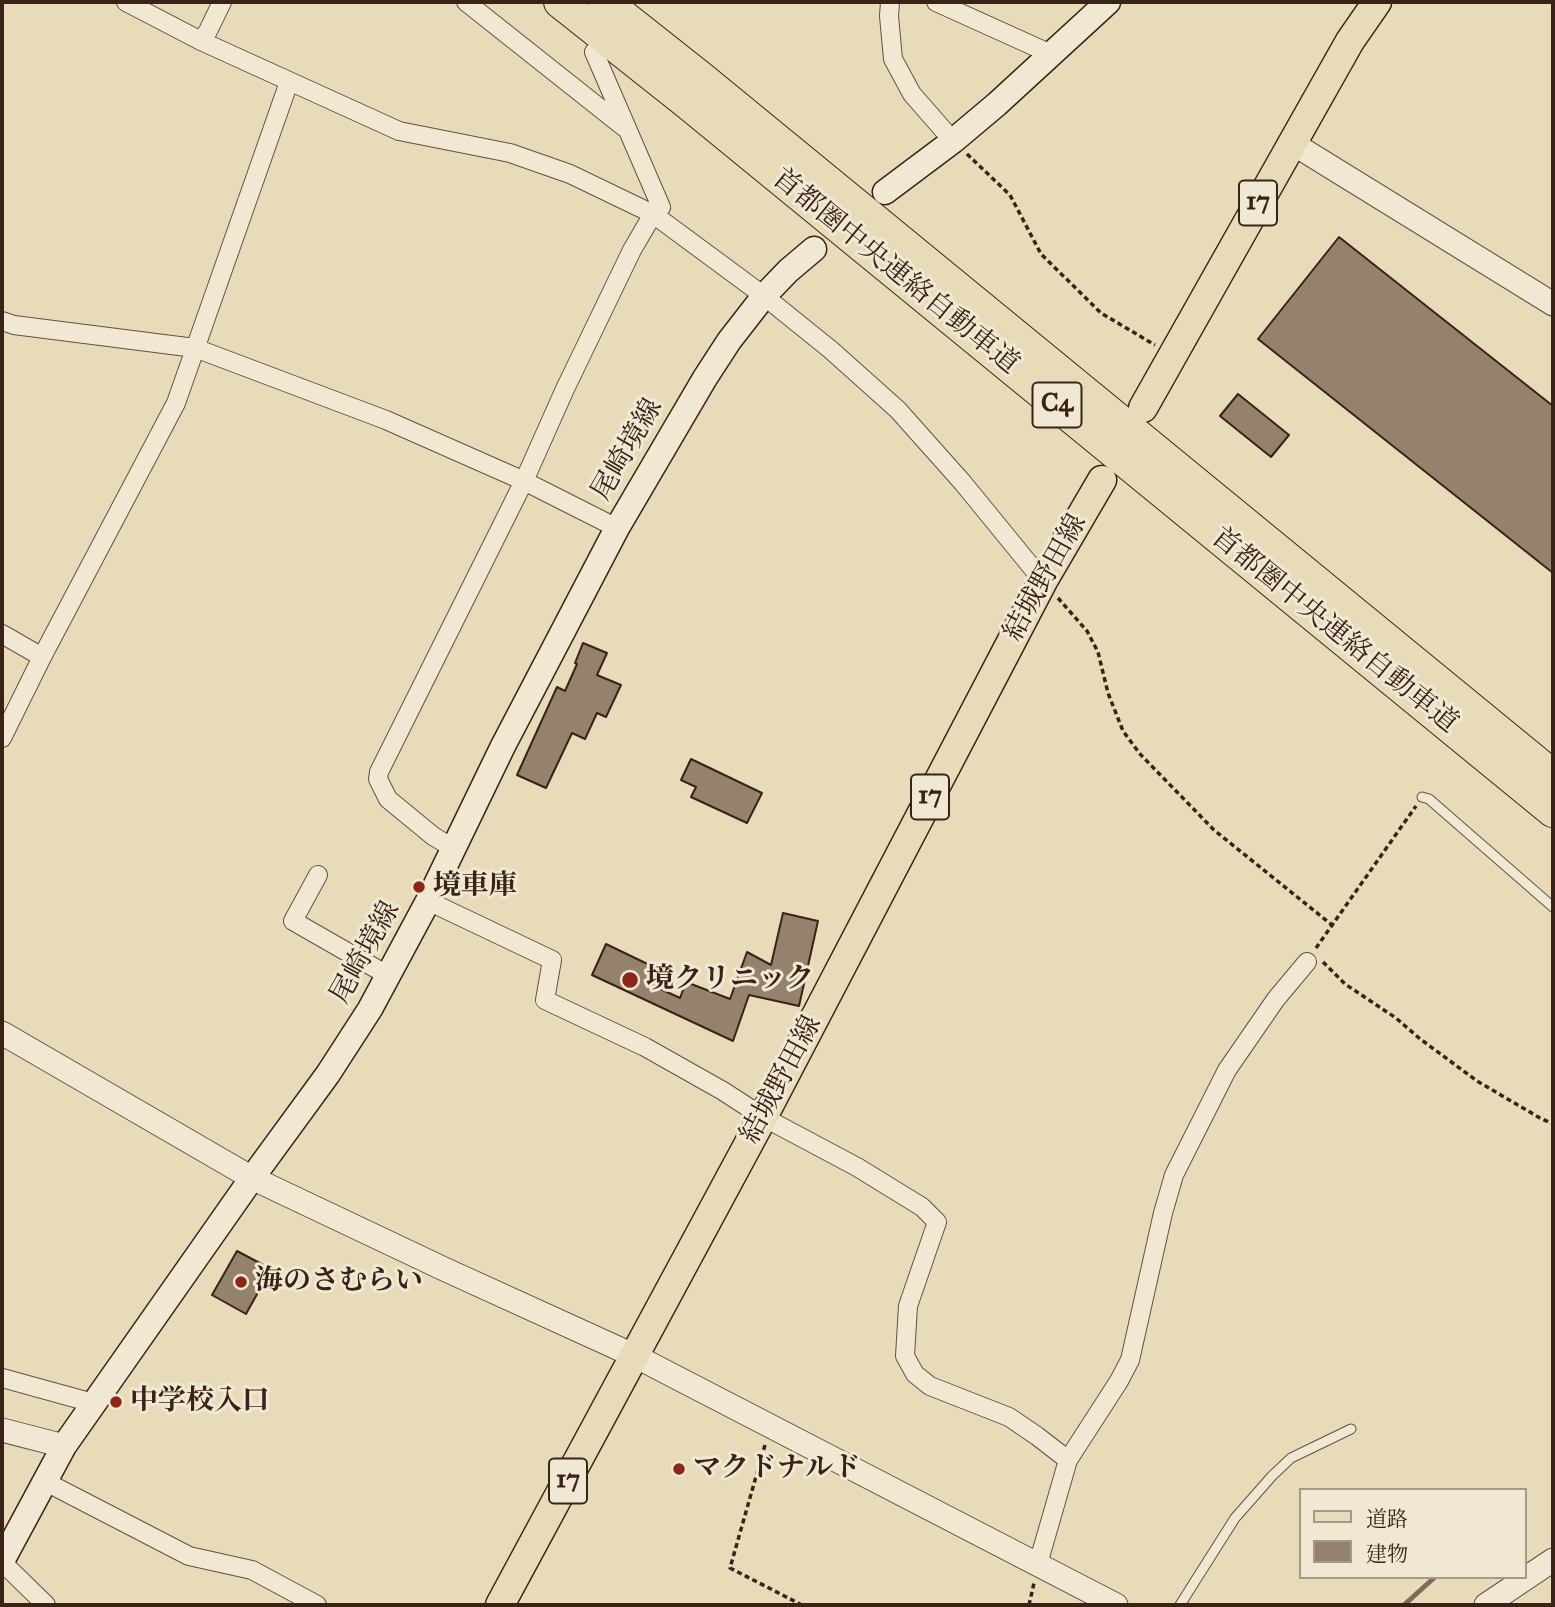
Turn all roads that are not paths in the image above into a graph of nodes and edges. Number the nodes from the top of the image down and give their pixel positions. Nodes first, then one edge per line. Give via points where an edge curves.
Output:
1 (126, 2) edge
2 (222, 2) edge
3 (466, 2) edge
4 (560, 2) edge
5 (605, 2) edge
6 (890, 2) edge
7 (936, 2) edge
8 (1108, 2) edge
9 (1377, 2) edge
10 (201, 41) junction
11 (594, 52) dead end
12 (1051, 54) junction
13 (289, 82) junction
14 (628, 130) junction
15 (953, 141) junction
16 (1292, 143) junction
17 (885, 192) dead end
18 (653, 215) junction
19 (814, 249) dead end
20 (764, 296) junction
21 (1553, 304) edge
22 (2, 321) edge
23 (195, 348) junction
24 (1143, 408) dead end
25 (1102, 480) dead end
26 (524, 481) junction
27 (617, 528) junction
28 (1043, 581) junction
29 (2, 634) edge
30 (42, 657) junction
31 (2, 738) edge
32 (1553, 776) edge
33 (1422, 797) road end
34 (1553, 811) edge
35 (453, 848) junction
36 (318, 875) dead end
37 (428, 901) junction
38 (1553, 906) edge
39 (1314, 961) road end
40 (389, 976) junction
41 (2, 1033) edge
42 (763, 1117) junction
43 (252, 1178) junction
44 (635, 1356) junction
45 (2, 1378) edge
46 (93, 1403) junction
47 (1351, 1429) dead end
48 (2, 1430) edge
49 (64, 1446) junction
50 (1068, 1460) junction
51 (44, 1481) junction
52 (1553, 1560) edge
53 (2, 1562) edge
54 (1038, 1564) junction
55 (1527, 1577) edge
56 (1525, 1579) edge
57 (46, 1605) edge
58 (317, 1605) edge
59 (500, 1605) edge
60 (1116, 1605) edge
61 (1180, 1605) edge
62 (1486, 1605) edge

1 - 10 street
2 - 10 street
3 - 14 street
4 - 34 highway, 首都圏中央連絡自動車道 / C4
5 - 32 highway, 首都圏中央連絡自動車道 / C4
6 - 15 street via 893,60 912,94
7 - 12 street
8 - 12 main road
9 - 16 main road, 17
10 - 13 street
11 - 14 street
12 - 15 main road
13 - 18 street via 399,131 510,153 570,174
13 - 23 street
14 - 18 street via 661,207
15 - 17 main road
16 - 21 street
16 - 24 main road, 17
18 - 20 street
18 - 26 street via 625,263
19 - 20 main road, 尾崎境線
20 - 27 main road, 尾崎境線 via 705,378
20 - 28 street via 898,410
22 - 23 street
23 - 26 street via 386,420
23 - 30 street via 176,403
25 - 28 main road, 結城野田線 / 17
26 - 27 street
26 - 35 street via 379,772 388,799
27 - 35 main road, 尾崎境線
28 - 42 main road, 結城野田線 / 17
29 - 30 street
30 - 31 street
33 - 38 lane
35 - 37 main road, 尾崎境線
36 - 40 street via 293,921
37 - 40 main road, 尾崎境線
37 - 42 street via 552,960 545,1000 645,1047
39 - 50 street via 1276,999 1227,1070 1174,1175 1130,1360
40 - 43 main road, 尾崎境線 via 328,1074
41 - 43 street
42 - 44 main road, 結城野田線 / 17
42 - 50 street via 857,1167 922,1207 937,1222 908,1306 905,1356 915,1374 930,1386 1009,1417
43 - 44 street
43 - 46 main road, 尾崎境線
44 - 54 street
44 - 59 main road, 結城野田線 / 17
45 - 46 street
46 - 49 main road, 尾崎境線
47 - 61 lane via 1290,1458 1272,1476 1235,1518
48 - 49 street
49 - 51 main road, 尾崎境線
50 - 54 street
51 - 53 main road, 尾崎境線
51 - 58 street via 188,1556 253,1570
52 - 55 street
53 - 57 street
54 - 60 street
56 - 62 street

